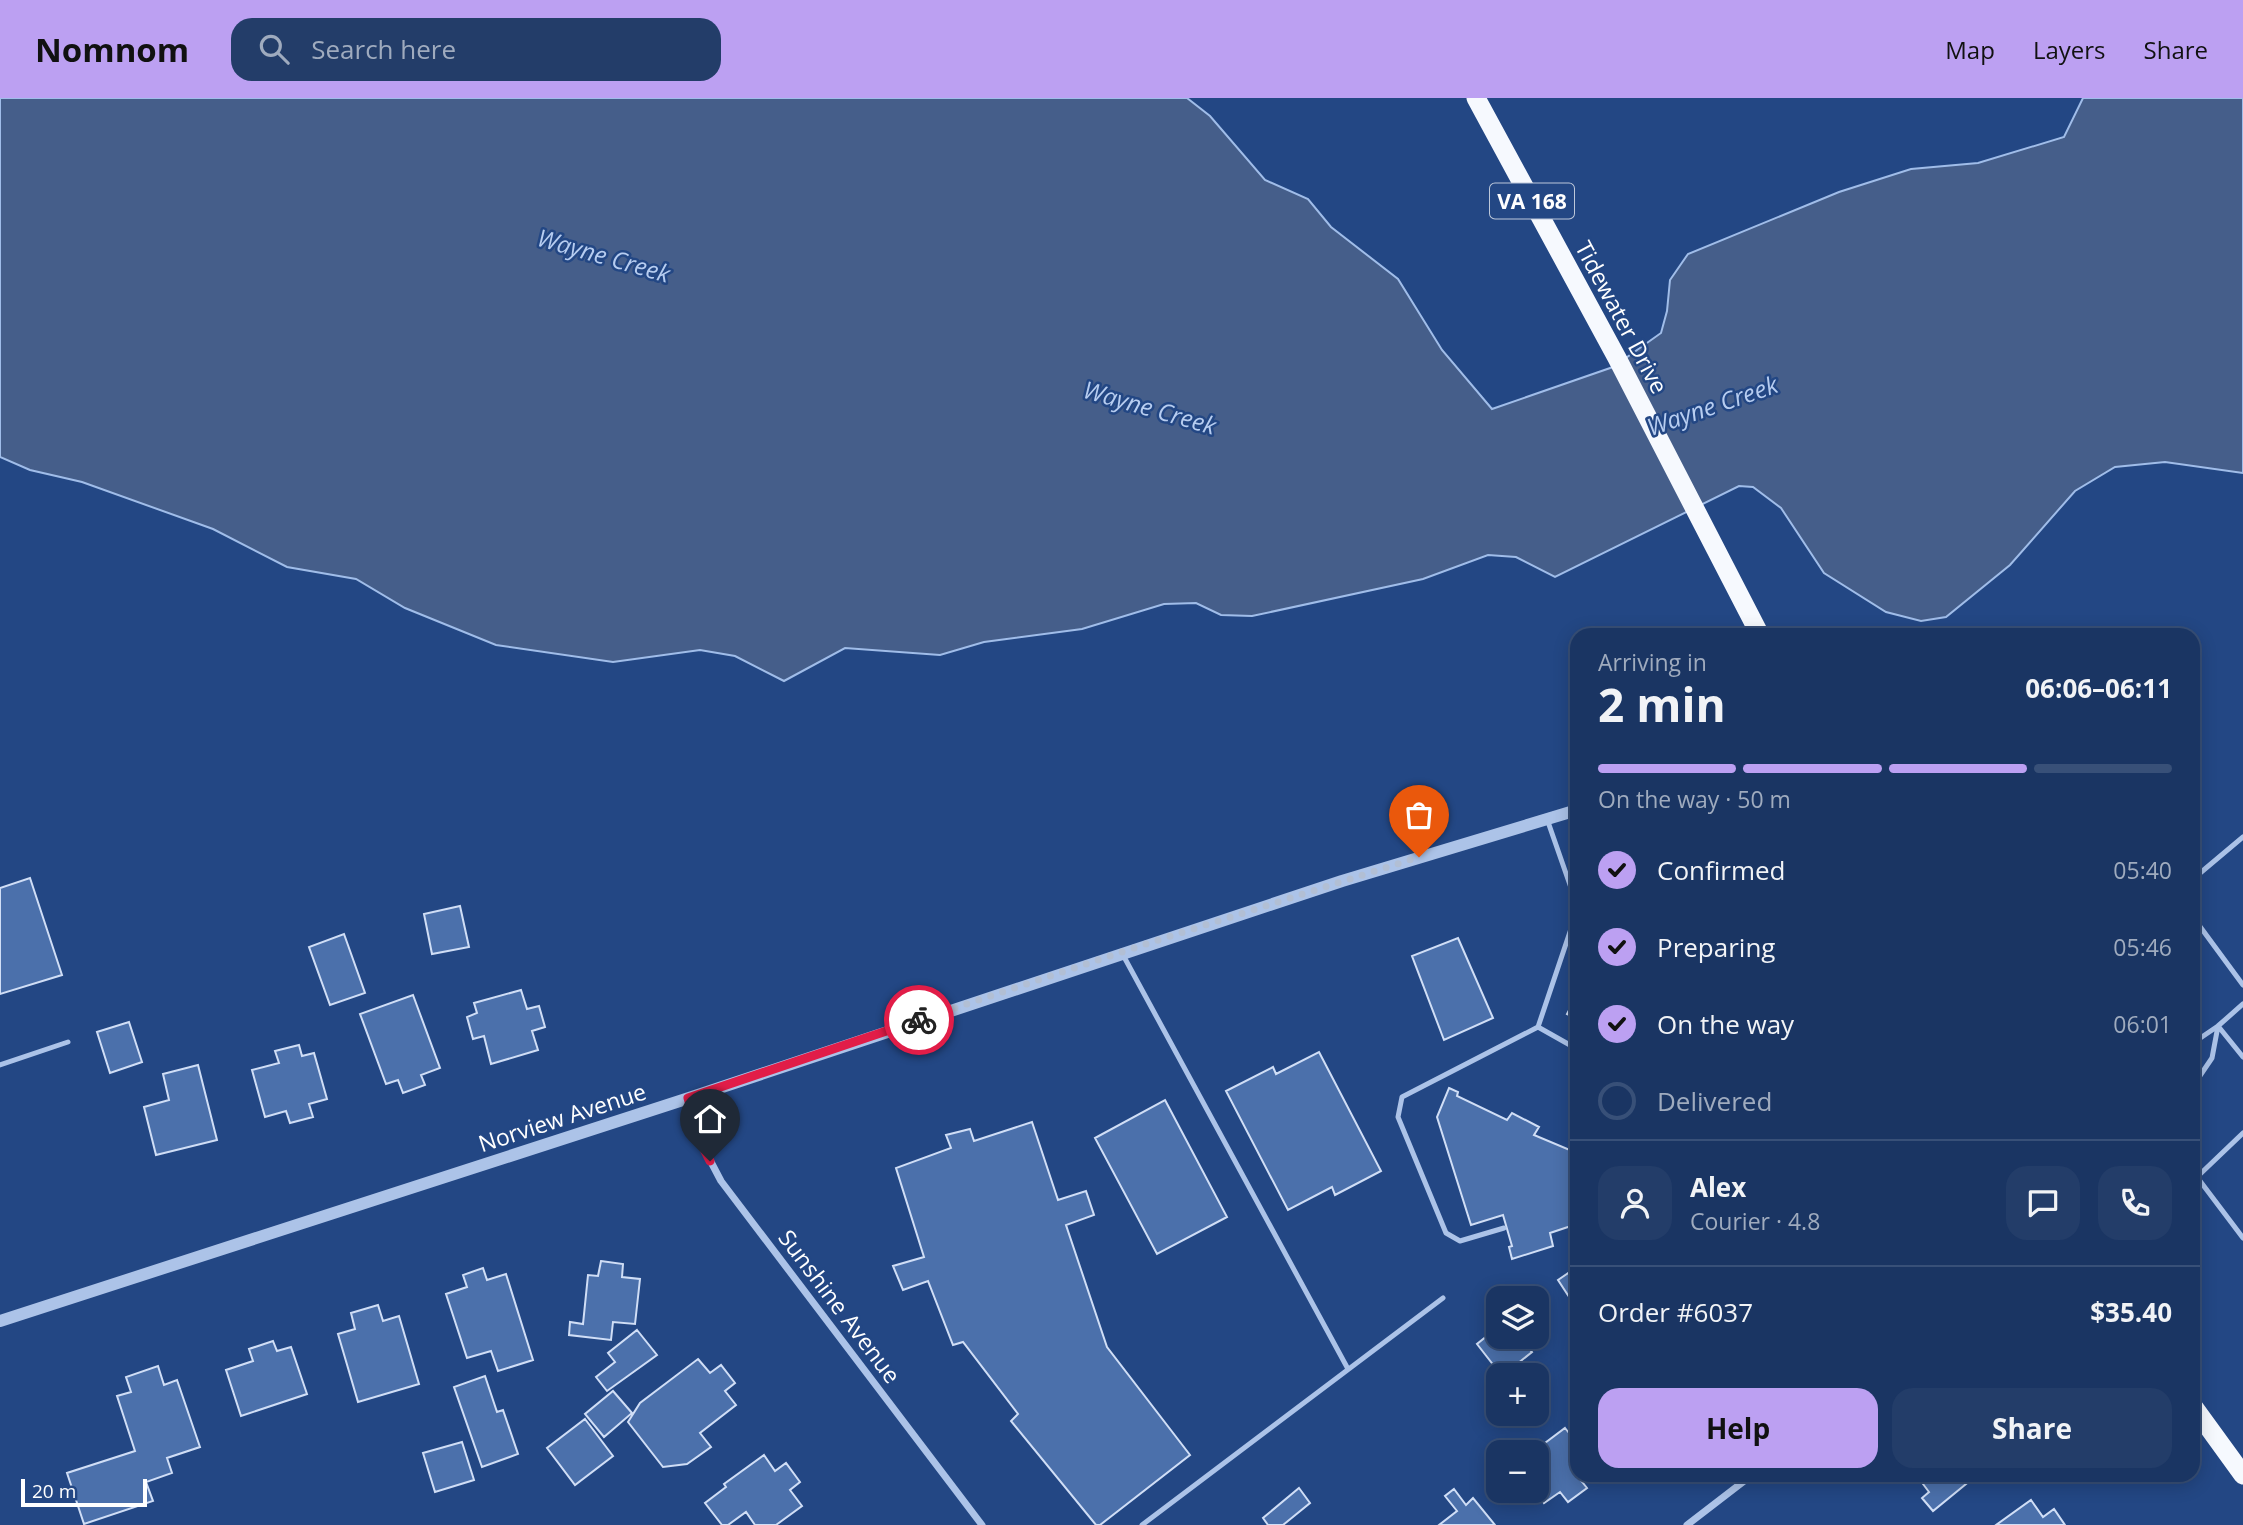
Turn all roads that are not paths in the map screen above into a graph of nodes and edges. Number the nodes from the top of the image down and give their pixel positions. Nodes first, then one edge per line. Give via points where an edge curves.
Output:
1 (1476, 98) edge
2 (1756, 628) edge
3 (1570, 812) edge
4 (1547, 819) junction
5 (2243, 837) edge
6 (2200, 873) edge
7 (1570, 885) edge
8 (2200, 926) edge
9 (1570, 932) edge
10 (1122, 952) junction
11 (2243, 985) edge
12 (2243, 1004) edge
13 (1538, 1027) junction
14 (2218, 1027) junction
15 (2200, 1038) edge
16 (68, 1042) dead end
17 (1570, 1045) edge
18 (2243, 1056) edge
19 (0, 1065) edge
20 (2200, 1076) edge
21 (688, 1098) junction
22 (2243, 1133) edge
23 (2200, 1174) edge
24 (2200, 1181) edge
25 (1504, 1228) dead end
26 (2243, 1238) edge
27 (1443, 1298) dead end
28 (0, 1321) edge
29 (1348, 1369) junction
30 (2200, 1416) edge
31 (2243, 1475) edge
32 (1743, 1482) edge
33 (982, 1525) edge
34 (1142, 1525) edge
35 (1687, 1525) edge

1 - 2 highway, Tidewater Drive / VA 168
3 - 4 street, Norview Avenue
4 - 7 lane
4 - 10 street, Norview Avenue
5 - 6 lane
8 - 11 lane
9 - 13 lane
10 - 21 street, Norview Avenue
10 - 29 lane
12 - 14 lane
13 - 17 lane
13 - 25 lane via 1402,1097 1398,1117 1446,1233 1460,1241
14 - 15 lane
14 - 18 lane
14 - 20 lane via 2212,1058
16 - 19 lane
21 - 28 street, Norview Avenue
21 - 33 street, Sunshine Avenue via 700,1141 721,1181
22 - 23 lane
24 - 26 lane
27 - 29 lane
29 - 34 lane
30 - 31 highway
32 - 35 street

